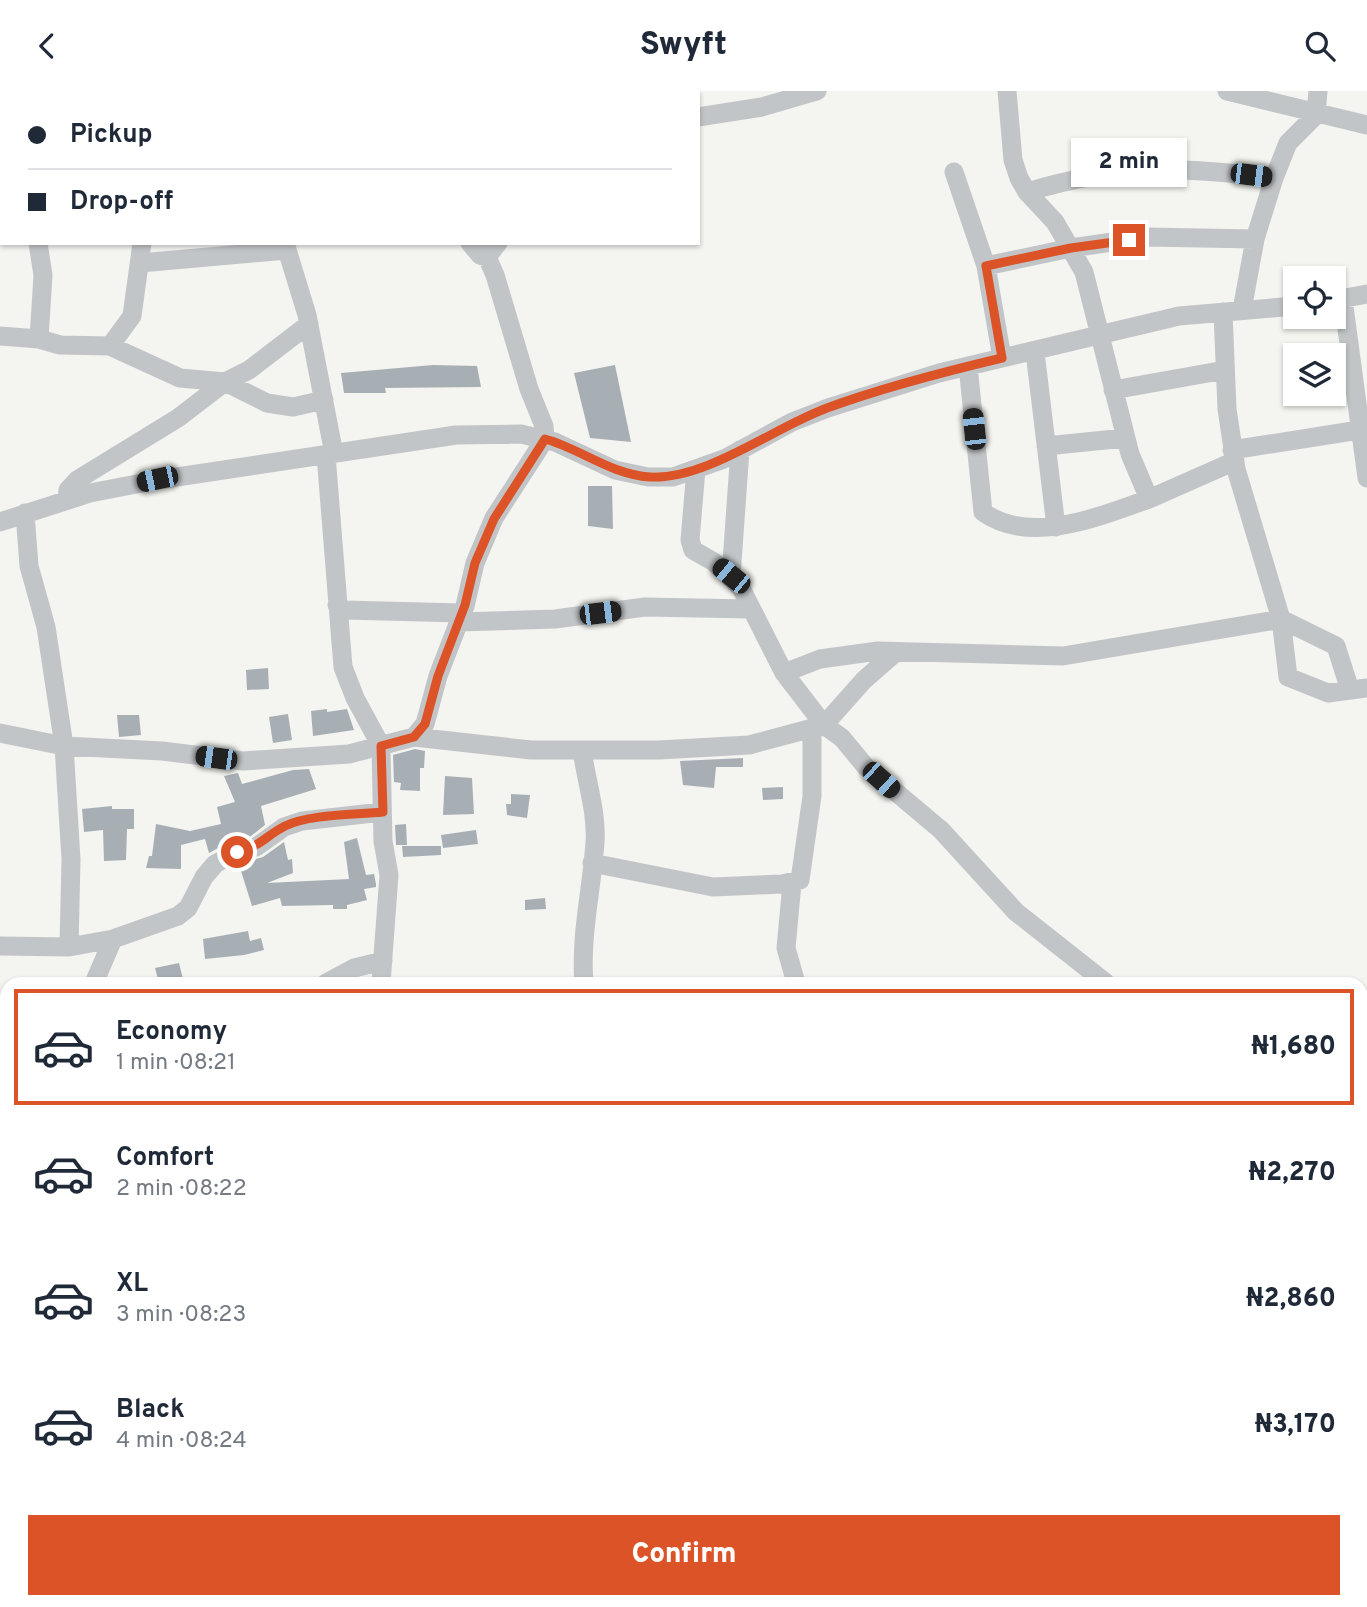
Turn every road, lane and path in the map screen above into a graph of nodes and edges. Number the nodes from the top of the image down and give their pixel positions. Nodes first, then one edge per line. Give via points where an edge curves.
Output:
1 (817, 91) edge
2 (1007, 91) edge
3 (1227, 91) edge
4 (1318, 91) edge
5 (1316, 115) junction
6 (700, 117) edge
7 (1367, 125) edge
8 (954, 172) dead end
9 (1274, 178) junction
10 (1027, 192) junction
11 (1255, 239) junction
12 (38, 245) edge
13 (472, 245) edge
14 (286, 246) edge
15 (1071, 248) junction
16 (493, 250) edge
17 (141, 253) edge
18 (986, 266) junction
19 (1367, 294) edge
20 (1346, 298) edge
21 (1283, 307) edge
22 (1233, 311) junction
23 (309, 324) junction
24 (1344, 329) edge
25 (0, 335) edge
26 (1100, 336) junction
27 (39, 339) junction
28 (110, 346) junction
29 (1035, 352) junction
30 (1002, 358) junction
31 (968, 366) junction
32 (1225, 370) junction
33 (225, 382) junction
34 (1113, 390) junction
35 (324, 400) junction
36 (1361, 417) edge
37 (1125, 438) junction
38 (545, 439) junction
39 (1046, 446) junction
40 (740, 450) junction
41 (330, 454) junction
42 (1233, 455) junction
43 (696, 468) junction
44 (1367, 478) edge
45 (1149, 499) junction
46 (67, 500) junction
47 (8, 517) edge
48 (1056, 527) junction
49 (731, 576) junction
50 (337, 605) junction
51 (751, 609) junction
52 (460, 618) junction
53 (1281, 619) junction
54 (895, 652) junction
55 (784, 673) junction
56 (1359, 689) edge
57 (818, 726) junction
58 (0, 733) edge
59 (414, 737) junction
60 (64, 746) junction
61 (381, 746) junction
62 (582, 750) junction
63 (383, 812) junction
64 (592, 863) junction
65 (793, 883) junction
66 (113, 939) junction
67 (0, 946) edge
68 (69, 947) junction
69 (383, 961) junction
70 (97, 977) edge
71 (337, 977) edge
72 (382, 977) edge
73 (584, 977) edge
74 (794, 977) edge
75 (1098, 977) edge

1 - 6 street via 762,107
2 - 10 street via 1013,160
3 - 5 street
4 - 5 street
5 - 7 street
5 - 9 street via 1288,143
8 - 18 street
9 - 10 street via 1204,169 1124,170
9 - 11 street
10 - 15 street
11 - 15 street via 1147,237
11 - 22 street
12 - 27 street via 43,275
13 - 16 street via 480,254
14 - 17 street
14 - 23 street
15 - 18 street
15 - 26 street via 1084,271
16 - 38 street
17 - 28 street via 132,316
18 - 30 street
19 - 20 street
21 - 22 street
22 - 26 street via 1179,316
22 - 32 street
23 - 33 street via 249,370
23 - 35 street
24 - 36 street
25 - 27 street
26 - 29 street
26 - 34 street
27 - 28 street via 60,345
28 - 33 street via 180,378
29 - 30 street
29 - 39 street
30 - 31 street
31 - 40 street via 828,408
31 - 48 street via 983,512 1018,526
32 - 34 street
32 - 42 street
33 - 35 street via 267,403 293,407
33 - 46 street via 178,418 77,481 68,490
34 - 37 street
35 - 41 street
36 - 42 street
36 - 44 street
37 - 39 street
37 - 45 street
38 - 41 street via 521,434 456,435
38 - 43 street via 615,470 648,477 673,477
38 - 52 street via 494,519 475,563
39 - 48 street
40 - 43 street
40 - 49 street
41 - 46 street via 157,479
41 - 50 street
42 - 45 street
42 - 53 street
43 - 49 street via 693,550
45 - 48 street via 1085,522
46 - 47 street
47 - 60 street via 29,566 46,627
49 - 51 street
50 - 52 street via 343,610
50 - 61 street via 343,667
51 - 52 street via 645,607 555,619
51 - 55 street
52 - 59 street via 425,724
53 - 54 street via 1063,656
53 - 56 street via 1336,646
53 - 56 street via 1287,677 1328,693
54 - 55 street via 820,659
54 - 57 street
55 - 57 street
57 - 62 street via 749,745
57 - 65 street via 802,872 800,880
57 - 75 street via 842,738 866,767 941,830 1016,912
58 - 60 street
59 - 61 street
59 - 62 street via 531,750
60 - 61 street via 243,761 349,754
60 - 68 street via 71,859
61 - 63 street
62 - 64 street via 593,815
63 - 66 street via 284,827 256,847 215,864 188,908 178,916
63 - 69 street via 389,875
64 - 65 street via 713,887
64 - 73 street
65 - 74 street via 786,948
66 - 68 street
66 - 70 street
67 - 68 street
69 - 71 street
69 - 72 street

